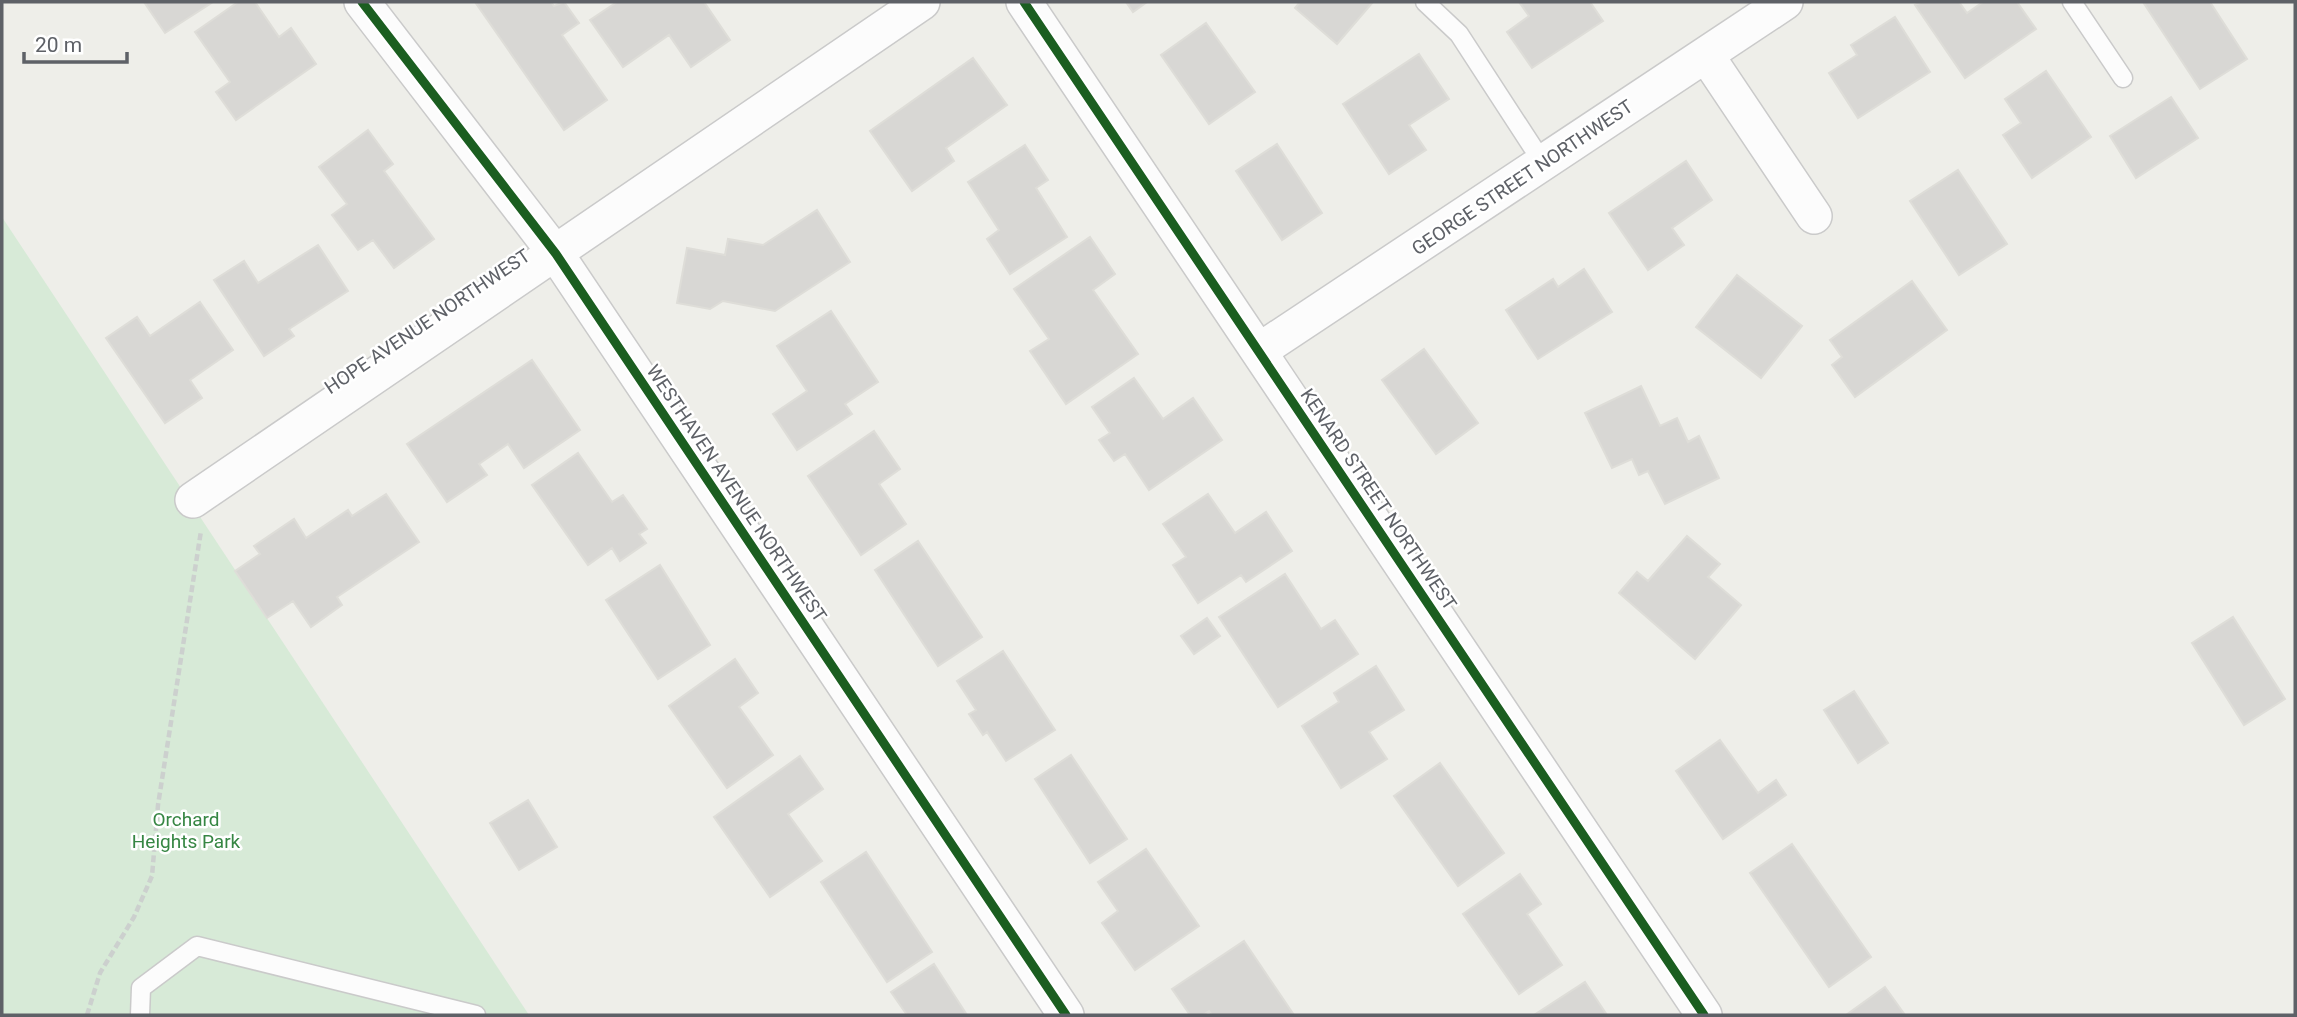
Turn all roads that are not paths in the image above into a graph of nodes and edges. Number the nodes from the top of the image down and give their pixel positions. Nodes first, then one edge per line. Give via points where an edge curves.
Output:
1 (362, 2) edge
2 (922, 2) edge
3 (1024, 2) edge
4 (1424, 2) edge
5 (1785, 2) edge
6 (2072, 2) edge
7 (1706, 55) junction
8 (2123, 79) dead end
9 (1543, 163) junction
10 (1814, 216) dead end
11 (556, 254) junction
12 (1259, 351) junction
13 (193, 500) road end
14 (141, 1015) edge
15 (475, 1015) edge
16 (1066, 1015) edge
17 (1704, 1015) edge

1 - 11 street, WESTHAVEN AVENUE NORTHWEST
2 - 11 street, HOPE AVENUE NORTHWEST
3 - 12 street, KENARD STREET NORTHWEST
4 - 9 lane via 1459,34
5 - 7 street, GEORGE STREET NORTHWEST
6 - 8 lane
7 - 9 street, GEORGE STREET NORTHWEST
7 - 10 street
9 - 12 street, GEORGE STREET NORTHWEST
11 - 13 street, HOPE AVENUE NORTHWEST
11 - 16 street, WESTHAVEN AVENUE NORTHWEST
12 - 17 street, KENARD STREET NORTHWEST
14 - 15 lane via 142,988 197,946

